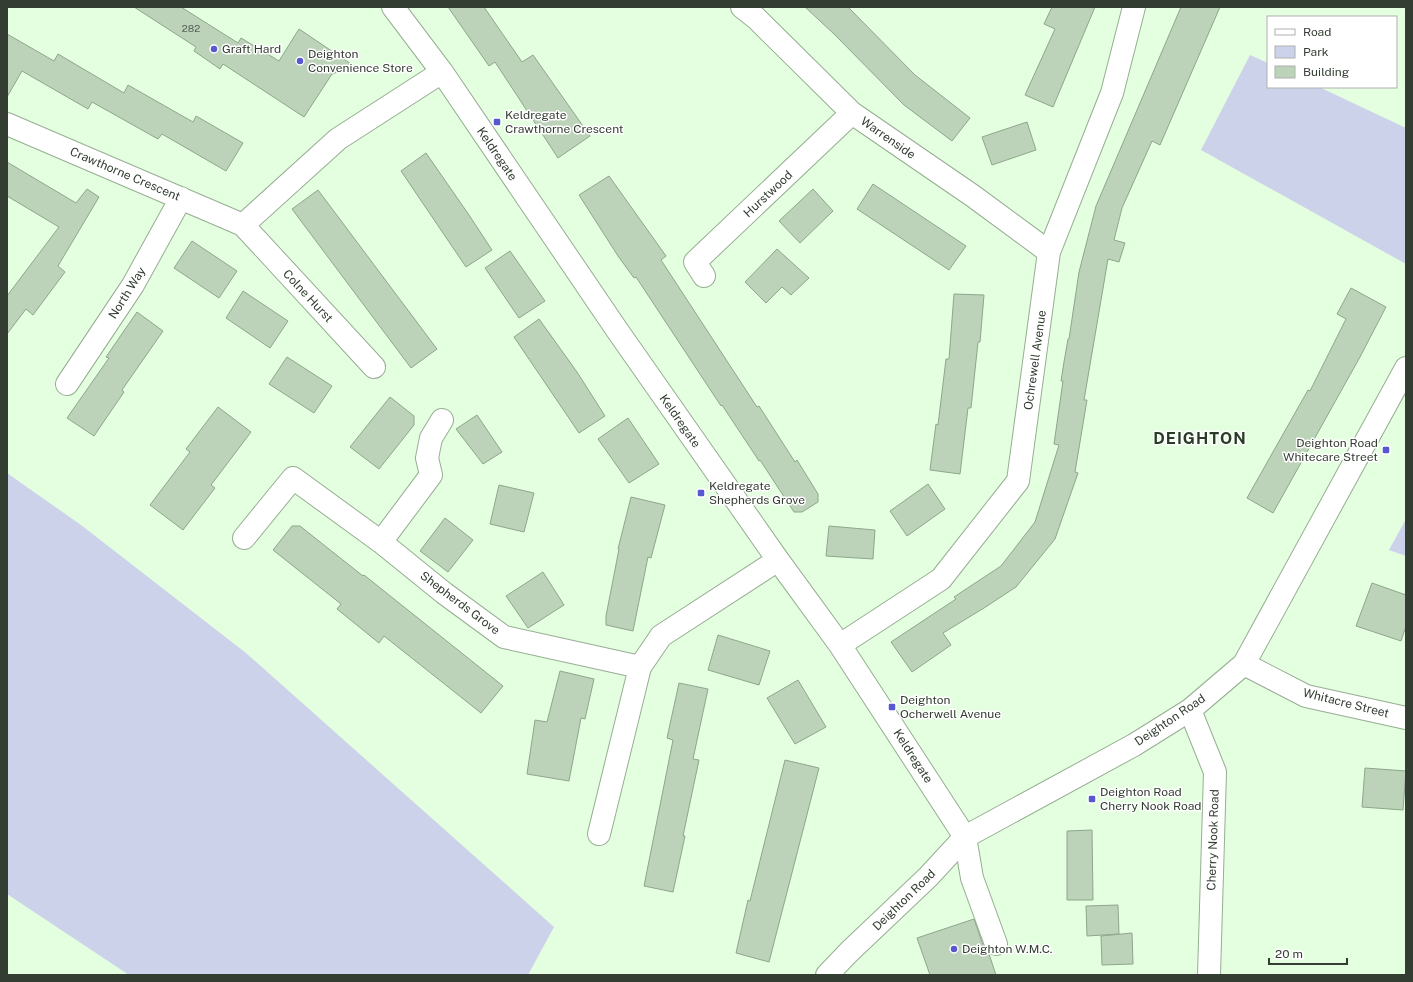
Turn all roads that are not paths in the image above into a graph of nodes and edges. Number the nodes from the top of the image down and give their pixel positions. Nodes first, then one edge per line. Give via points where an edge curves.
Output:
1 (392, 7) edge
2 (742, 7) edge
3 (1134, 7) edge
4 (442, 72) junction
5 (852, 113) junction
6 (7, 124) edge
7 (181, 198) junction
8 (243, 225) junction
9 (1049, 252) junction
10 (704, 276) dead end
11 (374, 367) dead end
12 (1406, 368) edge
13 (67, 384) dead end
14 (442, 420) dead end
15 (244, 538) dead end
16 (381, 542) junction
17 (778, 560) junction
18 (840, 645) junction
19 (1244, 664) junction
20 (640, 667) junction
21 (1190, 710) junction
22 (1406, 718) edge
23 (599, 834) dead end
24 (965, 837) junction
25 (996, 944) dead end
26 (827, 975) edge
27 (1209, 975) edge

1 - 4 street, Keldregate
2 - 5 street, Warrenside
3 - 9 street, Ochrewell Avenue via 1112,93
4 - 8 street via 338,139
4 - 17 street, Keldregate via 617,330
5 - 9 street, Warrenside
5 - 10 street, Hurstwood via 695,262
6 - 7 street, Crawthorne Crescent
7 - 8 street, Crawthorne Crescent
7 - 13 street, North Way via 133,285
8 - 11 street, Colne Hurst
9 - 18 street, Ochrewell Avenue via 1018,481 941,579
12 - 19 street, Deighton Road
14 - 16 street via 431,438 427,458 431,475
15 - 16 street, Shepherds Grove via 292,478
16 - 20 street, Shepherds Grove via 504,637
17 - 18 street, Keldregate
17 - 20 street via 660,636
18 - 24 street, Keldregate
19 - 21 street, Deighton Road
19 - 22 street, Whitacre Street via 1306,696
20 - 23 street
21 - 24 street, Deighton Road via 1134,745
21 - 27 street, Cherry Nook Road via 1215,772
24 - 25 street via 972,878
24 - 26 street, Deighton Road via 928,877

